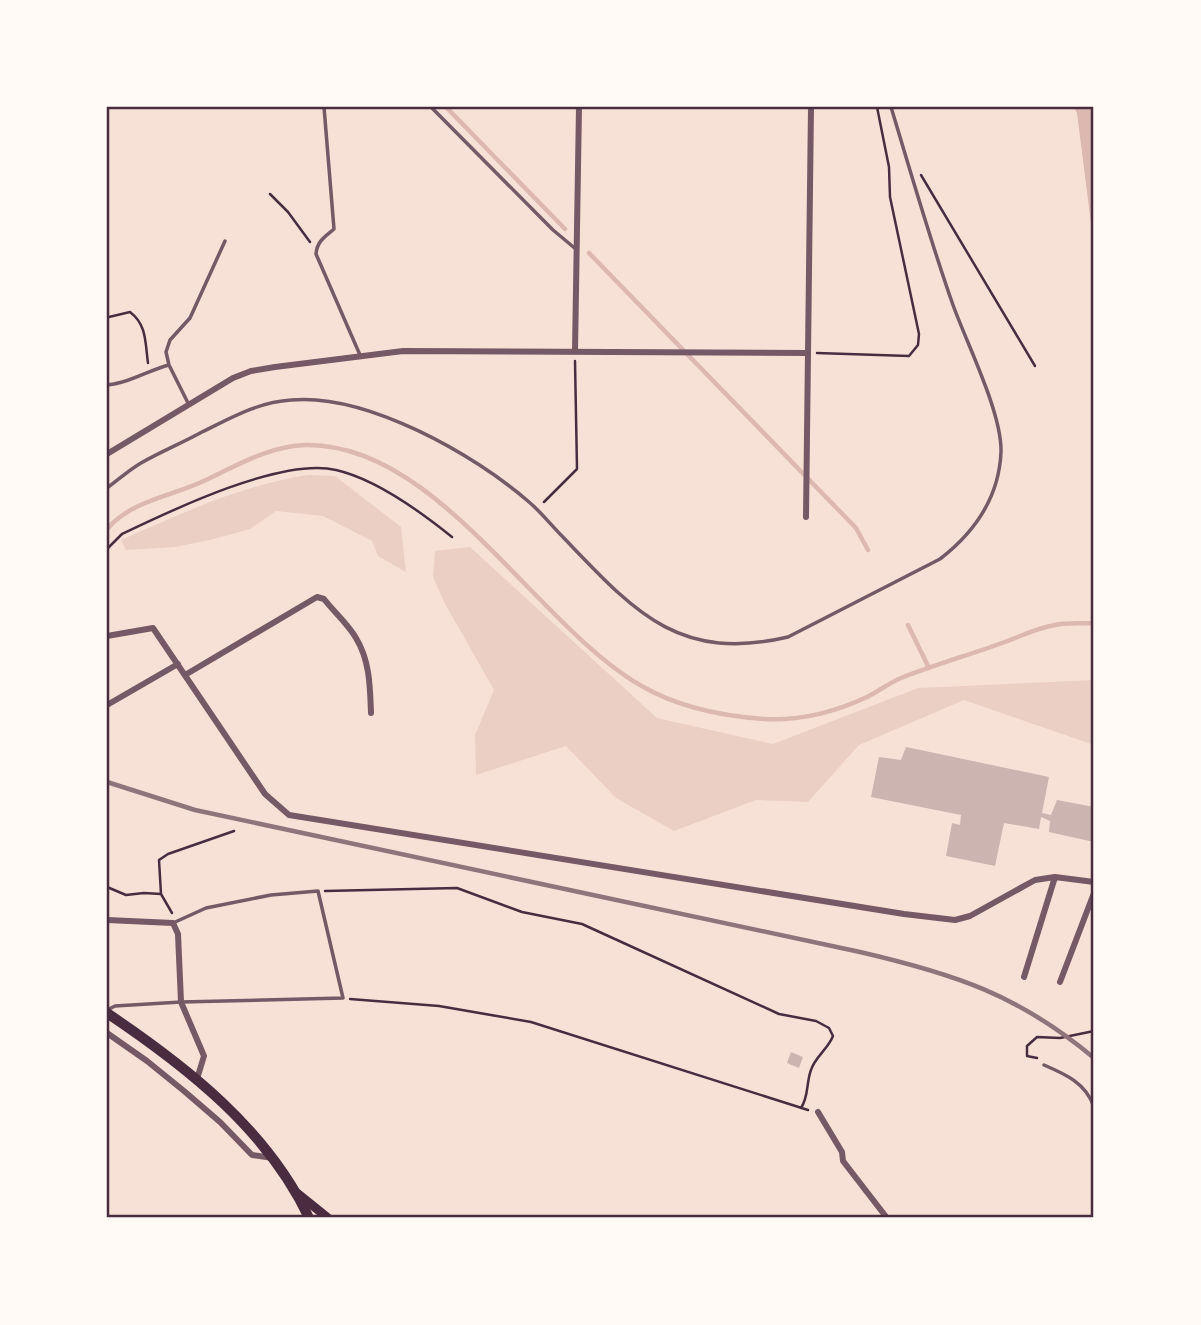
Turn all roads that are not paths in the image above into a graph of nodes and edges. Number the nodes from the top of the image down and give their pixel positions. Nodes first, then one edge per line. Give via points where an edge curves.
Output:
1 (324, 107) edge
2 (431, 107) edge
3 (579, 107) edge
4 (811, 107) edge
5 (891, 107) edge
6 (225, 241) dead end
7 (578, 251) junction
8 (575, 351) junction
9 (807, 353) junction
10 (361, 357) junction
11 (169, 365) junction
12 (107, 385) edge
13 (188, 403) junction
14 (107, 454) edge
15 (107, 488) edge
16 (806, 517) dead end
17 (107, 636) edge
18 (178, 664) junction
19 (185, 675) junction
20 (107, 705) edge
21 (371, 713) dead end
22 (1055, 877) junction
23 (1094, 882) edge
24 (1094, 893) edge
25 (107, 920) edge
26 (173, 923) junction
27 (1024, 976) dead end
28 (1060, 982) dead end
29 (181, 1002) junction
30 (110, 1010) edge
31 (107, 1033) edge
32 (1044, 1065) dead end
33 (197, 1079) junction
34 (1094, 1107) edge
35 (818, 1112) road end
36 (274, 1158) junction
37 (297, 1193) junction
38 (309, 1218) edge
39 (328, 1218) edge
40 (887, 1218) edge

1 - 10 lane via 334,229 321,239 316,254
2 - 7 lane
3 - 7 street
4 - 9 street
5 - 15 lane via 953,305 995,416 1001,450 996,484 983,515 962,542 930,565 788,636 726,644 660,626 631,606 536,510 480,465 426,434 344,404 292,400 247,410 140,464
6 - 11 lane via 190,318 170,340 166,352
7 - 8 street
8 - 9 street
8 - 10 street via 403,351
9 - 16 street
10 - 13 street via 251,371
11 - 12 lane
11 - 13 lane
13 - 14 street
17 - 18 street via 153,628
18 - 19 street
18 - 20 street
19 - 21 street via 317,597 324,599 362,649 369,670
19 - 22 street via 265,794 289,815 955,920 1035,880
22 - 23 street
22 - 27 street
24 - 28 street
25 - 26 street
26 - 29 street via 178,934
26 - 29 lane via 206,908 318,891 343,998
29 - 30 lane
29 - 33 street via 204,1056
30 - 33 highway
31 - 36 street via 184,1091 252,1155
32 - 34 lane via 1072,1077
33 - 36 highway
35 - 40 street via 842,1152 842,1161
36 - 37 highway
37 - 38 highway
37 - 39 main road

